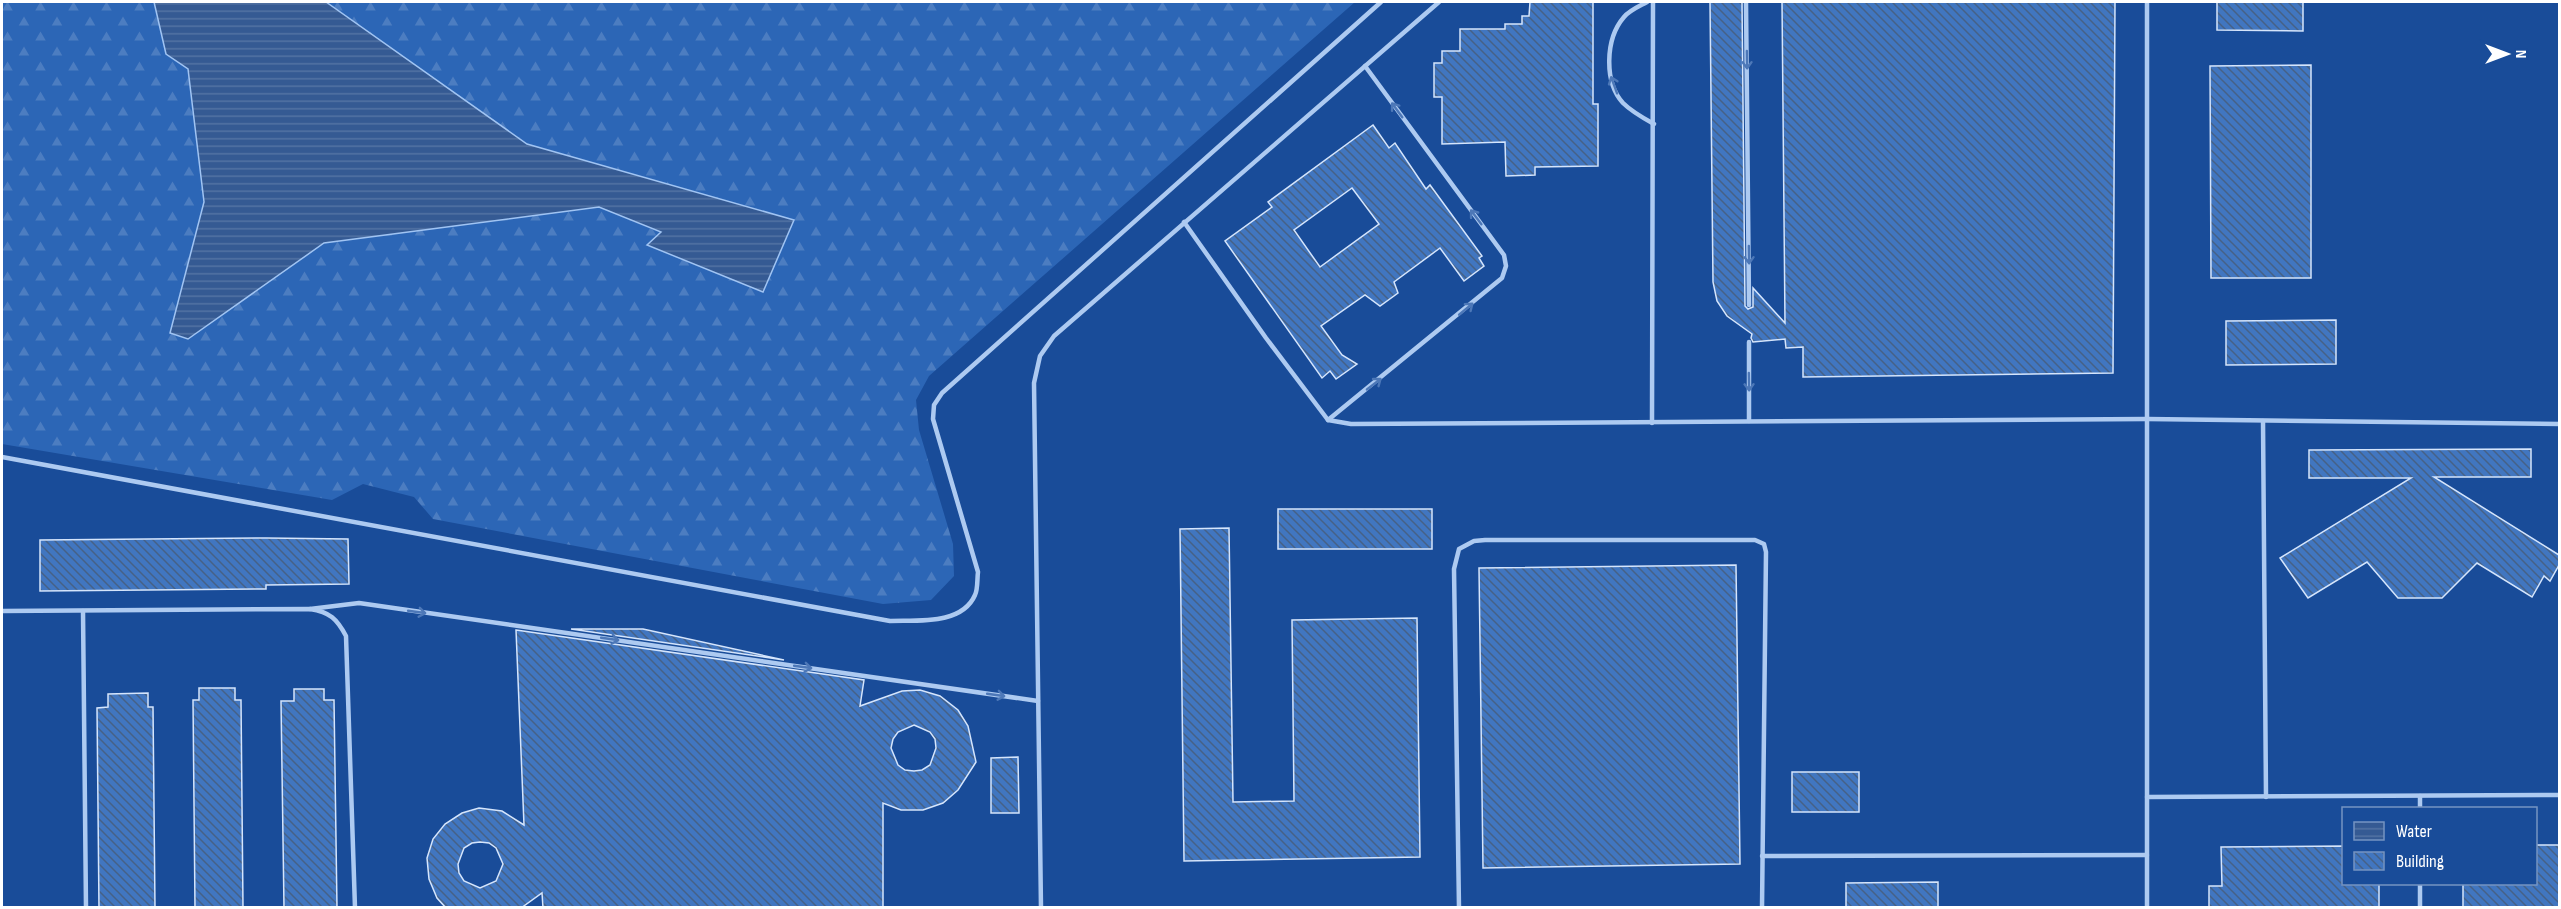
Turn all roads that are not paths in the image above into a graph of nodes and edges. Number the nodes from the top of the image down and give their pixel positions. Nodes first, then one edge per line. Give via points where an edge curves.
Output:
1 (1381, 2) edge
2 (1439, 2) edge
3 (1647, 2) edge
4 (1653, 2) edge
5 (1746, 2) edge
6 (2147, 2) edge
7 (1365, 66) junction
8 (1654, 124) junction
9 (1184, 222) junction
10 (1749, 305) dead end
11 (1749, 342) dead end
12 (2147, 419) junction
13 (1328, 420) junction
14 (1749, 421) junction
15 (2263, 421) junction
16 (1652, 423) junction
17 (2559, 424) edge
18 (2, 457) edge
19 (310, 609) junction
20 (2, 611) edge
21 (83, 611) junction
22 (1038, 701) junction
23 (2559, 795) edge
24 (2266, 796) junction
25 (2420, 796) junction
26 (2147, 797) junction
27 (2420, 807) edge
28 (2147, 855) junction
29 (1762, 856) junction
30 (2420, 885) edge
31 (86, 908) edge
32 (355, 908) edge
33 (1041, 908) edge
34 (1459, 908) edge
35 (1762, 908) edge
36 (2147, 908) edge
37 (2420, 908) edge

1 - 18 lane via 942,393 934,405 933,419 978,572 976,594 966,609 943,618 890,621
2 - 7 lane
8 -> 3 lane via 1622,103 1609,63 1625,15
4 - 8 lane
5 -> 10 lane
6 - 12 lane
7 - 9 lane
13 -> 7 lane via 1502,278 1506,266 1504,255
8 - 16 lane
9 - 13 lane
9 - 22 lane via 1054,336 1040,356 1034,383
11 -> 14 lane
12 - 14 lane
12 - 15 lane
12 - 26 lane
13 - 16 lane via 1351,424
14 - 16 lane
15 - 17 lane
15 - 24 lane
19 - 21 lane
19 -> 22 lane via 359,603
19 - 32 lane via 332,616 346,636
20 - 21 lane
21 - 31 lane
22 - 33 lane
23 - 25 lane
24 - 25 lane
24 - 26 lane
25 - 27 lane
26 - 28 lane
28 - 29 lane
28 - 36 lane
29 - 34 lane via 1764,544 1755,540 1474,541 1459,549 1454,569
29 - 35 lane
30 - 37 lane

